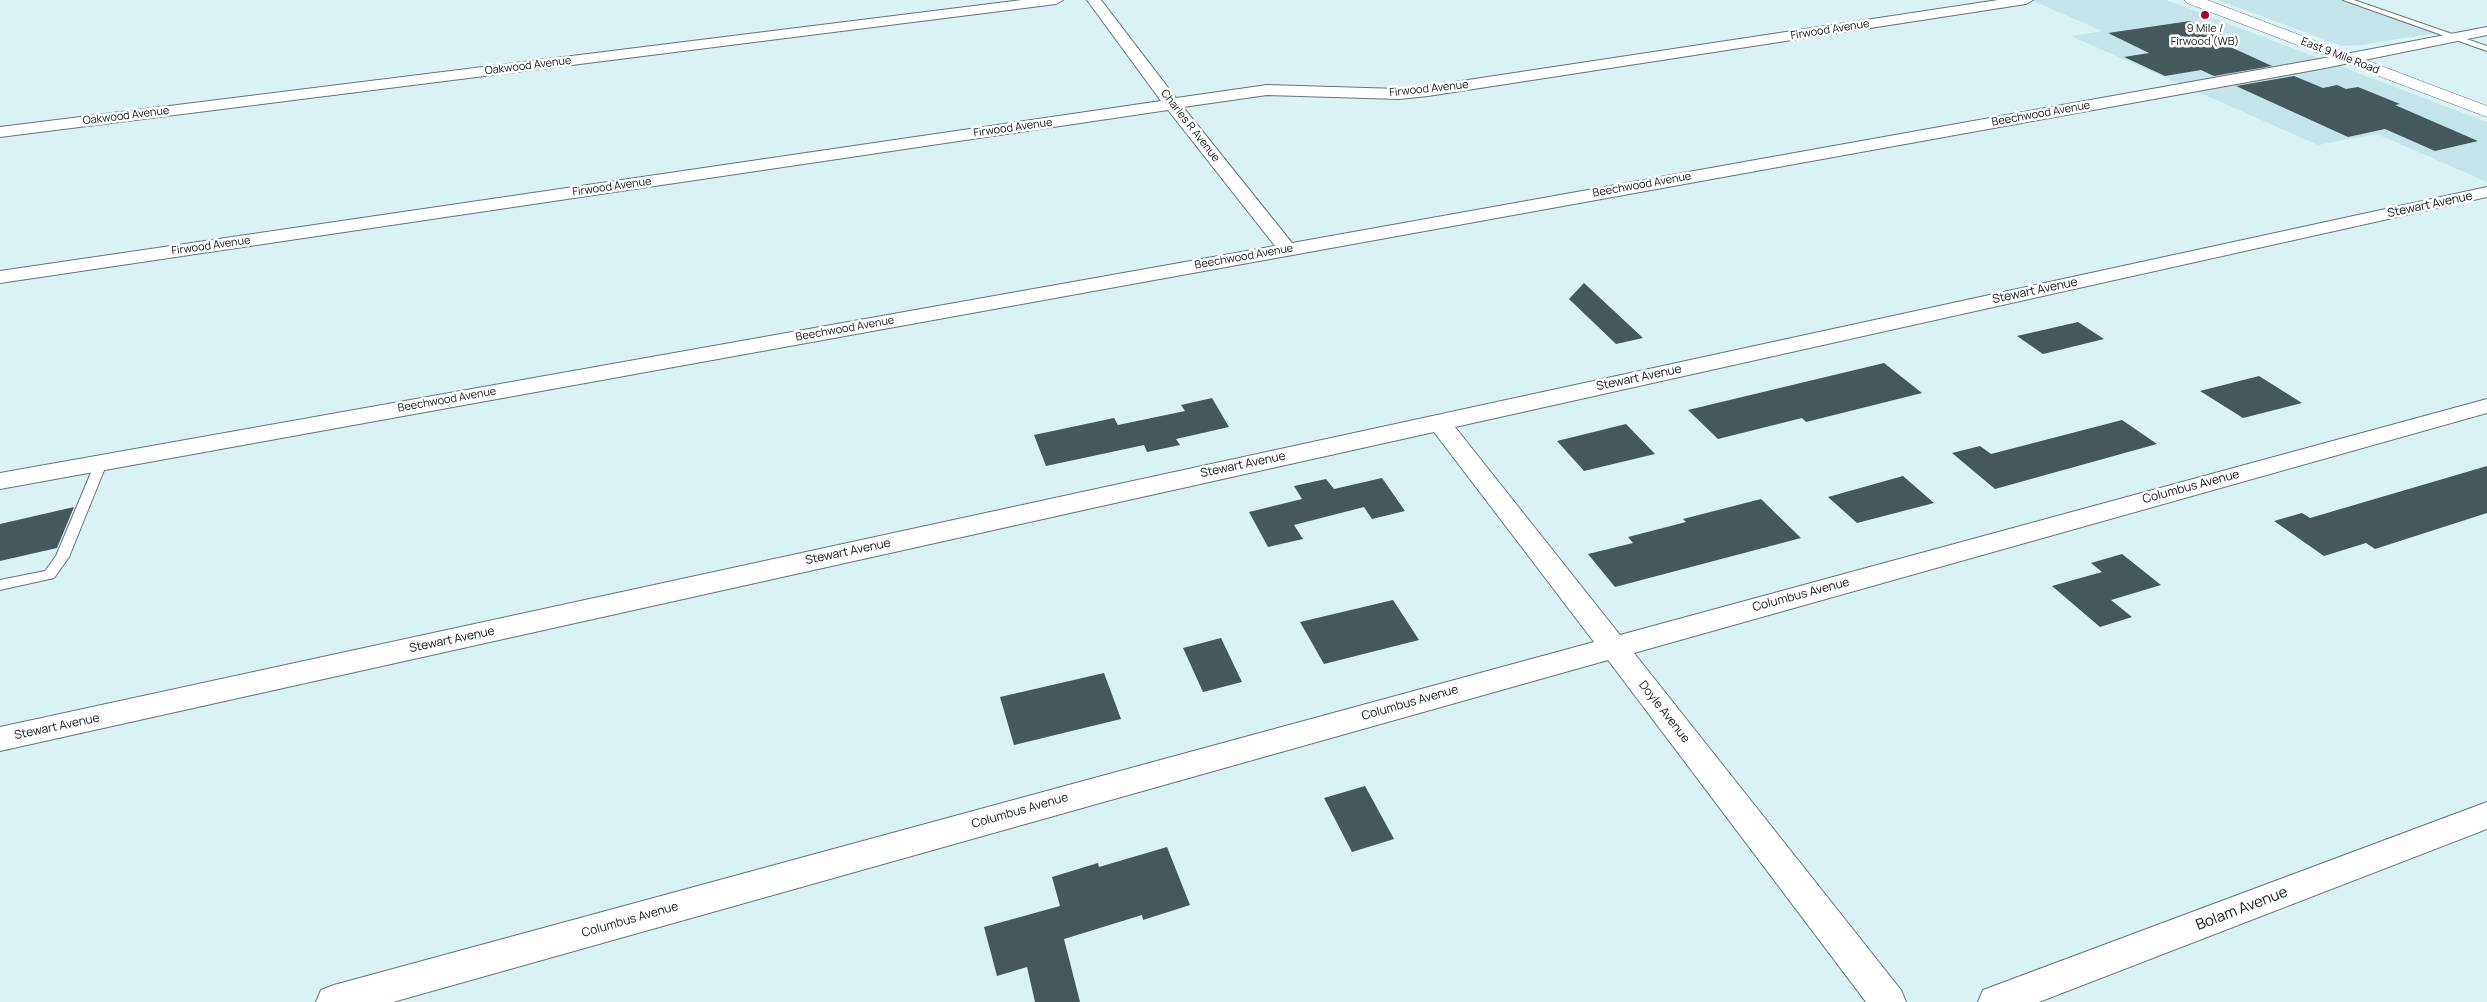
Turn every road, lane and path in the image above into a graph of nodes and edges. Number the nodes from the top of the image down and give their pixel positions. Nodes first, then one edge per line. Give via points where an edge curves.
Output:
1 (922, 0) edge
2 (1056, 0) edge
3 (1094, 0) edge
4 (2026, 0) edge
5 (2193, 0) edge
6 (2347, 0) edge
7 (930, 16) junction
8 (2487, 31) edge
9 (2454, 37) junction
10 (2487, 49) edge
11 (2346, 58) junction
12 (1173, 105) junction
13 (2487, 112) edge
14 (0, 132) edge
15 (2487, 192) edge
16 (1288, 250) junction
17 (0, 277) edge
18 (2487, 406) edge
19 (1439, 422) junction
20 (101, 463) junction
21 (0, 481) edge
22 (0, 585) edge
23 (1613, 647) junction
24 (0, 740) edge
25 (2487, 815) edge
26 (334, 1002) edge
27 (1888, 1002) edge
28 (1996, 1002) edge

1 - 7 street
2 - 7 street, Oakwood Avenue
3 - 12 street, Charles R Avenue
4 - 12 street, Firwood Avenue via 1428,91 1400,94 1283,89
5 - 11 main road, East 9 Mile Road
6 - 9 lane
7 - 14 street, Oakwood Avenue
8 - 9 street, Beechwood Avenue
9 - 10 lane
9 - 11 street, Beechwood Avenue
11 - 13 main road, East 9 Mile Road
11 - 16 street, Beechwood Avenue
12 - 16 street, Charles R Avenue
12 - 17 street, Firwood Avenue
15 - 19 street, Stewart Avenue
16 - 20 street, Beechwood Avenue
18 - 23 street, Columbus Avenue
19 - 23 street, Doyle Avenue
19 - 24 street, Stewart Avenue
20 - 21 street, Beechwood Avenue
20 - 22 lane via 62,557 49,575
23 - 26 street, Columbus Avenue
23 - 27 street, Doyle Avenue
25 - 28 street, Bolam Avenue

